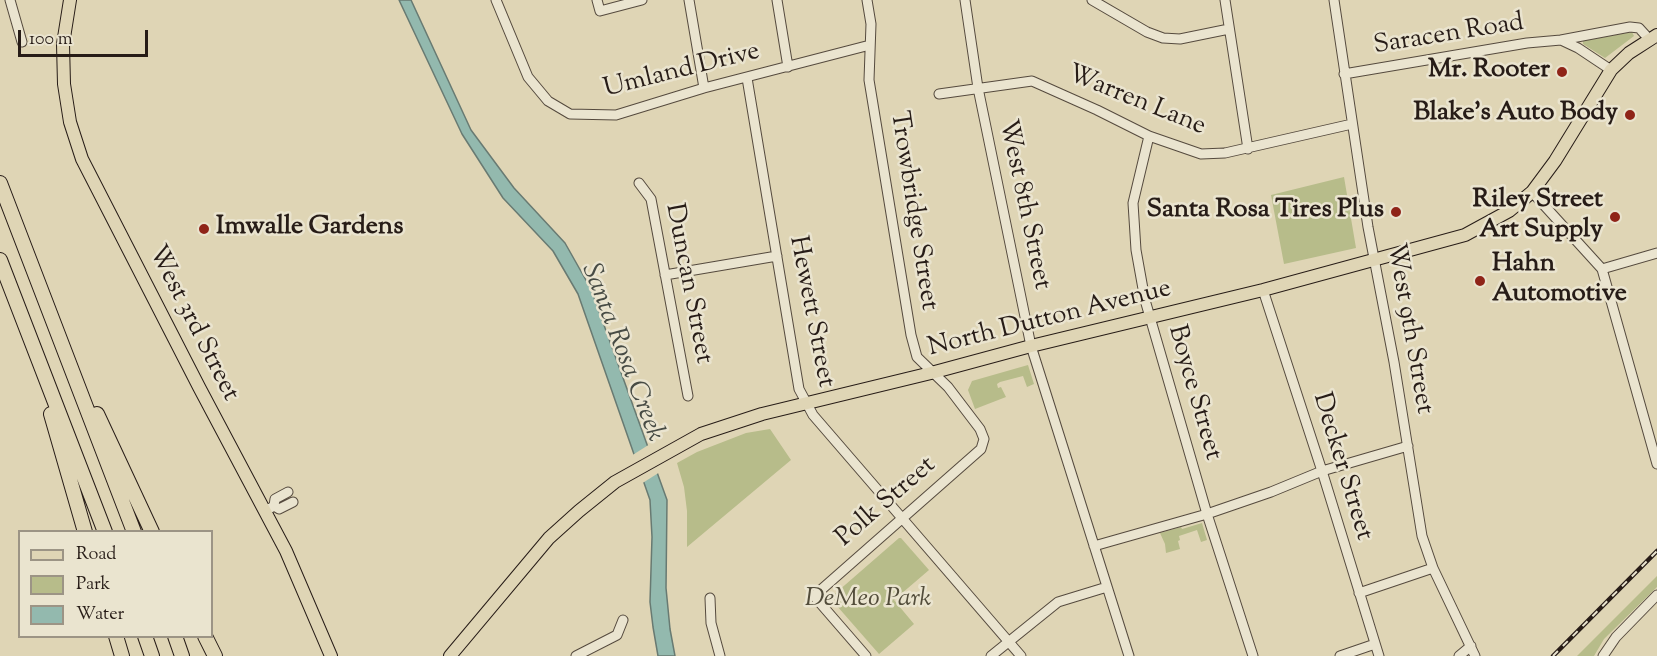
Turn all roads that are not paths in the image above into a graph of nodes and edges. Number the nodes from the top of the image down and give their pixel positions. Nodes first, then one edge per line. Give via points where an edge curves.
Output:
1 (10, 0) edge
2 (70, 0) edge
3 (496, 0) edge
4 (597, 0) edge
5 (642, 0) edge
6 (690, 0) edge
7 (777, 0) edge
8 (867, 0) edge
9 (965, 0) edge
10 (1092, 0) edge
11 (1225, 0) edge
12 (1334, 0) edge
13 (1229, 29) junction
14 (1653, 37) edge
15 (1561, 40) junction
16 (22, 42) dead end
17 (870, 45) junction
18 (788, 67) junction
19 (1611, 70) junction
20 (1344, 74) junction
21 (747, 78) junction
22 (704, 88) junction
23 (978, 88) junction
24 (939, 94) dead end
25 (1352, 124) junction
26 (1149, 136) junction
27 (1248, 149) junction
28 (0, 183) edge
29 (639, 183) dead end
30 (1532, 192) junction
31 (1657, 253) edge
32 (777, 256) junction
33 (0, 260) edge
34 (1374, 261) junction
35 (1602, 269) junction
36 (665, 275) junction
37 (1263, 290) junction
38 (1149, 317) junction
39 (1031, 346) junction
40 (65, 350) junction
41 (37, 356) junction
42 (931, 373) junction
43 (688, 396) dead end
44 (807, 404) junction
45 (984, 439) joint
46 (1408, 446) junction
47 (1657, 464) edge
48 (1322, 471) junction
49 (288, 492) dead end
50 (293, 502) dead end
51 (270, 508) junction
52 (1207, 514) junction
53 (902, 517) junction
54 (85, 530) edge
55 (105, 530) edge
56 (135, 530) edge
57 (152, 530) edge
58 (1094, 546) junction
59 (1433, 568) junction
60 (1107, 587) junction
61 (1359, 593) junction
62 (1657, 595) edge
63 (710, 598) dead end
64 (623, 620) dead end
65 (117, 638) edge
66 (146, 638) edge
67 (176, 638) edge
68 (206, 638) edge
69 (1009, 641) junction
70 (1375, 644) junction
71 (1471, 646) junction
72 (122, 656) edge
73 (152, 656) edge
74 (182, 656) edge
75 (215, 656) edge
76 (331, 656) edge
77 (450, 656) edge
78 (576, 656) edge
79 (720, 656) edge
80 (866, 656) edge
81 (991, 656) edge
82 (1021, 656) edge
83 (1129, 656) edge
84 (1253, 656) edge
85 (1340, 656) edge
86 (1379, 656) edge
87 (1459, 656) edge
88 (1475, 656) edge
89 (1603, 656) edge

1 - 16 street
2 - 51 main road, West 3rd Street via 63,44 64,84 80,153 194,377
3 - 22 street, Umland Drive via 528,77 548,100 570,114 616,115
4 - 5 street via 600,11
6 - 22 street
7 - 18 street
8 - 17 street, Trowbridge Street via 872,24
9 - 23 street, West 8th Street
10 - 13 street via 1162,38 1180,39
11 - 13 street
12 - 20 street, West 9th Street
13 - 27 street
14 - 15 street, Saracen Road via 1630,27
14 - 19 main road, North Dutton Avenue via 1629,52
15 - 19 street, Saracen Road
15 - 20 street, Saracen Road
17 - 18 street, Umland Drive
17 - 42 street, Trowbridge Street via 869,80 911,335 916,357
18 - 21 street, Umland Drive
19 - 30 main road, North Dutton Avenue
20 - 25 street, West 9th Street
21 - 22 street, Umland Drive
21 - 32 street, Hewett Street
23 - 24 street, Warren Lane
23 - 26 street, Warren Lane via 1032,81
23 - 39 street, West 8th Street
25 - 27 street, Warren Lane
25 - 34 street, West 9th Street
26 - 27 street, Warren Lane via 1201,154
26 - 38 street, Boyce Street via 1133,203 1136,250
28 - 40 highway
29 - 36 street, Duncan Street via 651,199
30 - 34 main road, North Dutton Avenue via 1509,211 1465,235
30 - 35 street
31 - 35 street
32 - 36 street
32 - 44 street, Hewett Street via 799,389
33 - 41 highway
34 - 37 main road, North Dutton Avenue
34 - 46 street, West 9th Street
35 - 47 street
36 - 43 street, Duncan Street
37 - 38 main road, North Dutton Avenue
37 - 48 street, Decker Street
38 - 39 main road, North Dutton Avenue
38 - 52 street, Boyce Street
39 - 42 main road, North Dutton Avenue
39 - 58 street, West 8th Street
40 - 56 highway
40 - 57 highway
41 - 54 highway
41 - 55 highway
42 - 44 main road, North Dutton Avenue
42 - 45 street, Trowbridge Street via 948,387
44 - 53 street, Hewett Street
44 - 77 main road, North Dutton Avenue via 701,434 615,482 549,538
45 - 53 street, Polk Street via 981,449
46 - 48 street
46 - 59 street, West 9th Street via 1422,536
48 - 52 street
48 - 61 street, Decker Street
49 - 51 street via 275,499
50 - 51 street via 279,509
51 - 76 main road, West 3rd Street
52 - 58 street
52 - 84 street, Boyce Street
53 - 69 street, Hewett Street
53 - 80 street, Polk Street via 814,596
58 - 60 street, West 8th Street
59 - 61 street
59 - 71 street, West 9th Street
60 - 69 street via 1058,602
60 - 83 street, West 8th Street
61 - 70 street, Decker Street
62 - 89 street
63 - 79 street via 711,623
64 - 78 street via 617,635
65 - 72 highway
66 - 73 highway
67 - 74 highway
68 - 75 highway
69 - 81 street
69 - 82 street, Hewett Street
70 - 85 street
70 - 86 street, Decker Street
71 - 87 street
71 - 88 street, West 9th Street

